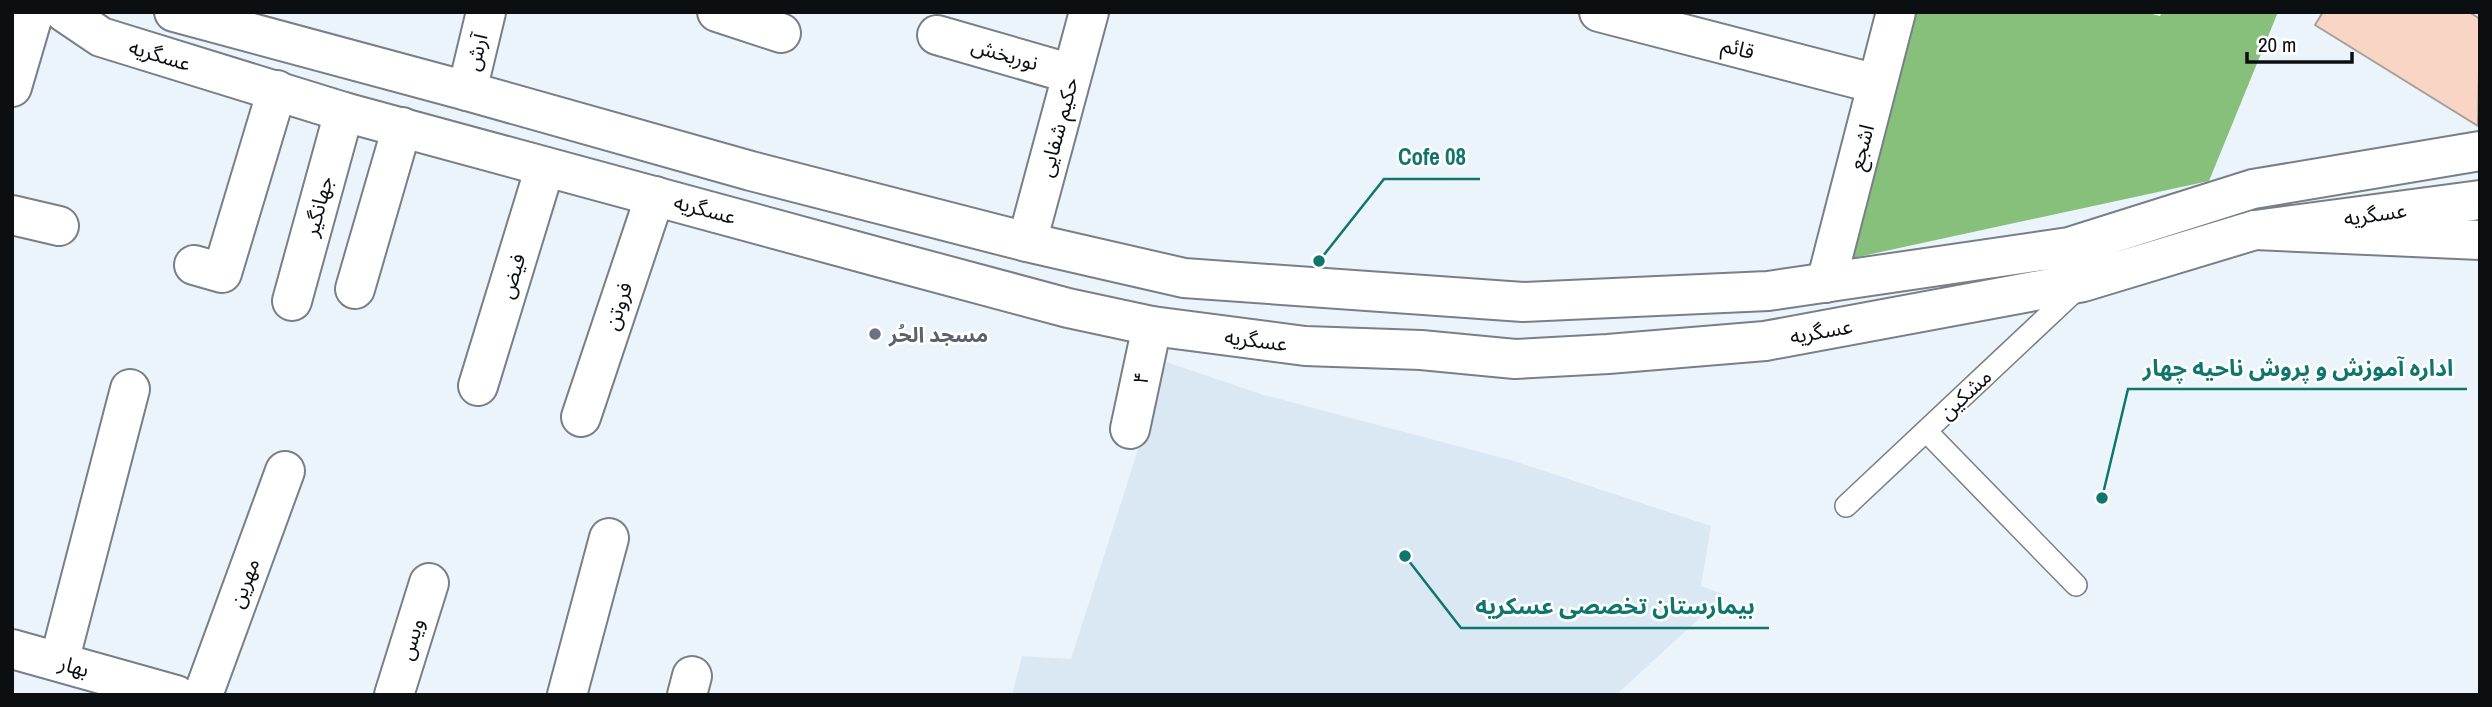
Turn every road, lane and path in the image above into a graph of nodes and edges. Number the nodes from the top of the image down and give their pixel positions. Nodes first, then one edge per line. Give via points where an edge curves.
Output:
1 (34, 12) edge
2 (64, 12) edge
3 (174, 12) edge
4 (486, 12) edge
5 (717, 12) edge
6 (1089, 12) edge
7 (1599, 12) edge
8 (1896, 12) edge
9 (781, 33) dead end
10 (937, 35) dead end
11 (1072, 74) junction
12 (1877, 84) junction
13 (12, 87) edge
14 (277, 90) junction
15 (467, 91) junction
16 (344, 112) junction
17 (402, 127) junction
18 (2480, 150) edge
19 (545, 167) junction
20 (656, 196) junction
21 (2480, 200) edge
22 (12, 215) edge
23 (59, 226) dead end
24 (2255, 230) junction
25 (2480, 240) edge
26 (1027, 242) junction
27 (194, 265) dead end
28 (1826, 282) junction
29 (2083, 282) junction
30 (355, 289) dead end
31 (292, 301) dead end
32 (1152, 326) junction
33 (478, 386) dead end
34 (130, 389) dead end
35 (582, 417) dead end
36 (1130, 429) dead end
37 (1926, 431) junction
38 (285, 471) dead end
39 (1846, 506) dead end
40 (609, 538) dead end
41 (429, 583) dead end
42 (2076, 584) dead end
43 (12, 649) edge
44 (59, 662) junction
45 (176, 695) edge
46 (203, 695) edge
47 (394, 695) edge
48 (567, 695) edge

1 - 13 main road
2 - 14 main road, عسگریه via 101,37
3 - 15 main road, عسگریه
4 - 15 main road, آرش
5 - 9 main road
6 - 11 main road, حکیم شفایی
7 - 12 main road, قائم
8 - 12 main road, اشجع
10 - 11 main road, نوربخش
11 - 26 main road, حکیم شفایی
12 - 28 main road, اشجع
14 - 16 main road, عسگریه
14 - 27 main road via 222,273
15 - 26 main road, عسگریه
16 - 17 main road, عسگریه
16 - 31 main road, جهانگیر
17 - 19 main road, عسگریه
17 - 30 main road
18 - 28 main road, عسگریه via 2253,189 2069,247
19 - 20 main road, عسگریه
19 - 33 main road, فیض
20 - 32 main road, عسگریه via 1068,308
20 - 35 main road, فروتن
21 - 24 main road, عسگریه
22 - 23 main road
24 - 25 main road
24 - 29 main road, عسگریه
26 - 28 main road, عسگریه via 1184,278 1523,302 1768,291
29 - 32 main road, عسگریه via 1765,341 1515,359 1305,346
29 - 37 lane, مشکین
32 - 36 main road, ۴
34 - 44 main road
37 - 39 lane, مشکین
37 - 42 lane
38 - 46 main road, مهرین
40 - 48 main road
41 - 47 main road, ویس
43 - 44 main road, بهار
44 - 45 main road, بهار

